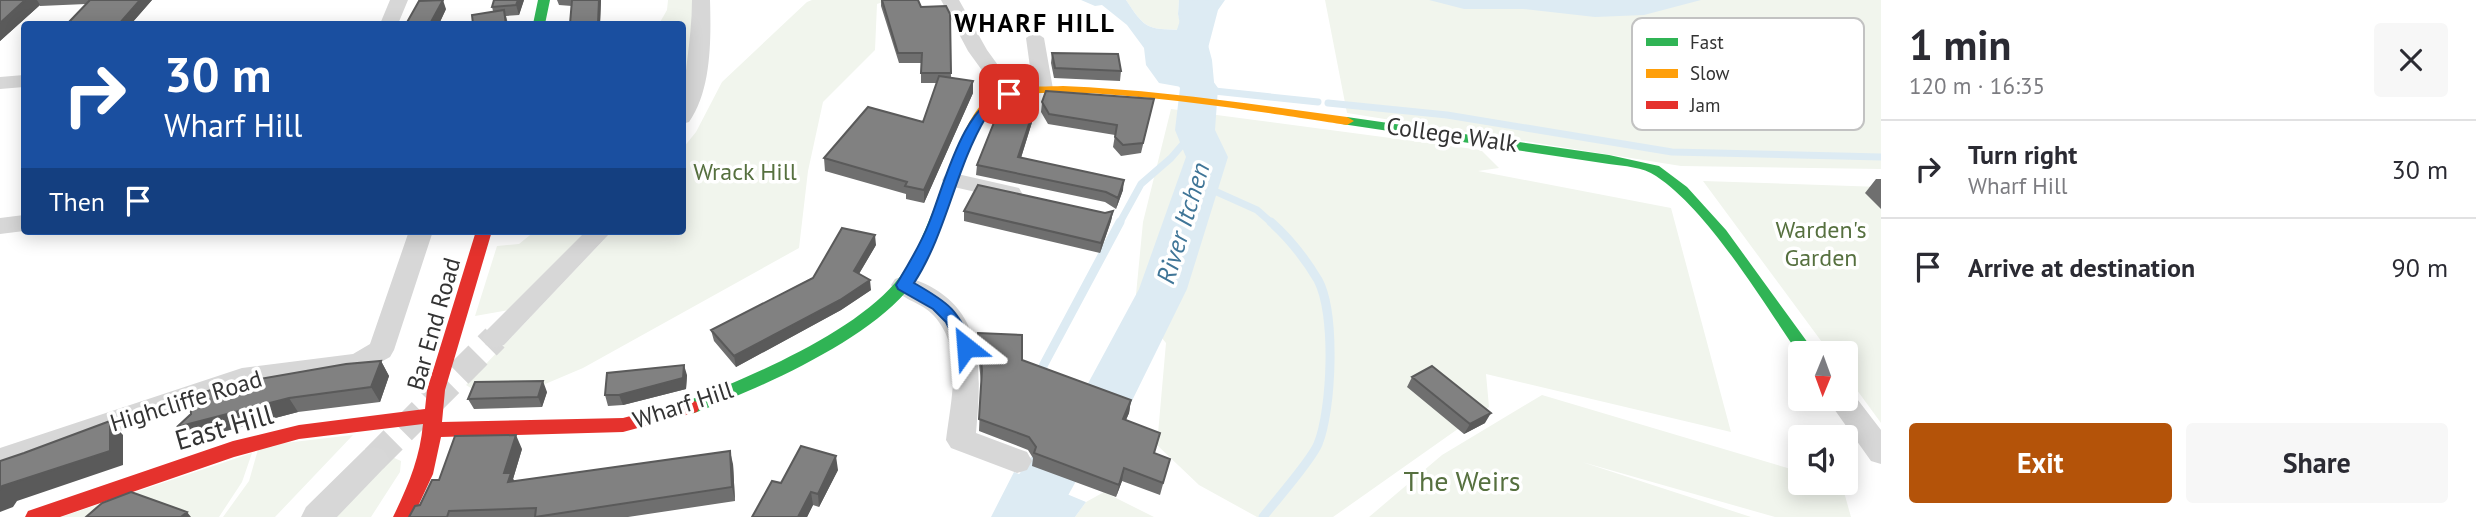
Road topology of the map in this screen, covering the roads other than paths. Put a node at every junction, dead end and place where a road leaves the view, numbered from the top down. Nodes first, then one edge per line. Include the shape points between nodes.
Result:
1 (399, 0) edge
2 (544, 0) edge
3 (701, 0) edge
4 (950, 0) edge
5 (391, 21) edge
6 (540, 21) edge
7 (1035, 38) dead end
8 (21, 81) edge
9 (0, 83) edge
10 (1043, 89) junction
11 (1009, 94) junction
12 (686, 106) edge
13 (953, 180) junction
14 (1029, 197) edge
15 (21, 223) edge
16 (0, 226) edge
17 (420, 235) edge
18 (483, 235) edge
19 (596, 235) edge
20 (904, 285) junction
21 (495, 338) tunnel mouth
22 (1798, 341) edge
23 (1850, 411) edge
24 (433, 422) junction
25 (1881, 452) edge
26 (374, 459) tunnel mouth
27 (0, 460) edge
28 (1017, 461) dead end
29 (35, 517) edge
30 (317, 517) edge
31 (404, 517) edge

1 - 5 street
2 - 6 street
3 - 12 street via 698,68
4 - 11 street
7 - 10 street
8 - 9 street
10 - 11 street, College Walk
10 - 22 street, College Walk via 1232,105 1578,154 1658,171 1721,236
11 - 13 street, Wharf Hill via 981,114
13 - 14 street
13 - 20 street, Wharf Hill via 930,238
15 - 16 street
17 - 27 street, Highcliffe Road via 381,350 374,357 359,364 242,379
18 - 24 street, Bar End Road via 443,366
19 - 21 street
20 - 24 street, Wharf Hill via 855,325 733,391 672,414 623,425
20 - 28 street via 939,305 952,318 966,347 961,440
23 - 25 street
24 - 29 street, East Hill via 299,432 233,449
24 - 31 street, Bar End Road via 423,474
26 - 30 street

